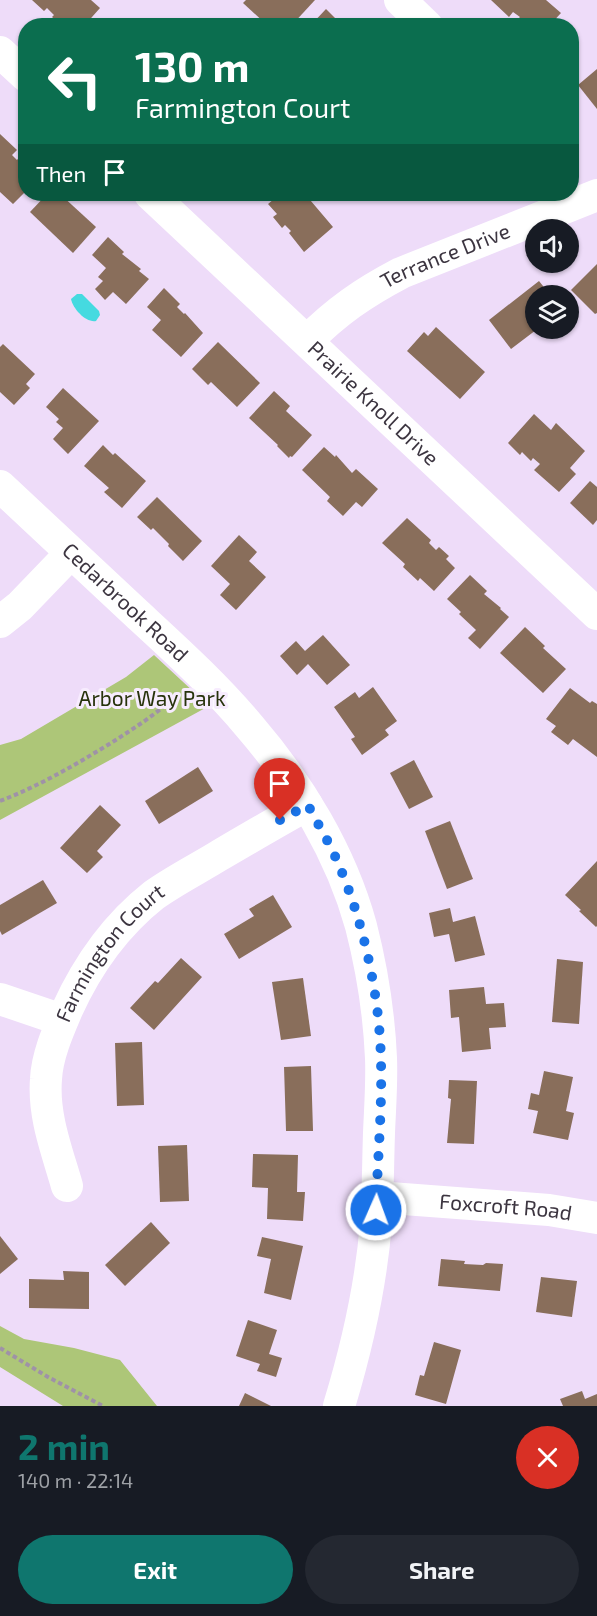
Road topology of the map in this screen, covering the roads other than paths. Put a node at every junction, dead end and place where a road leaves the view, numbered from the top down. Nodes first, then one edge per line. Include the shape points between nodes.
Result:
1 (400, 0) edge
2 (419, 18) edge
3 (0, 52) edge
4 (18, 69) edge
5 (158, 201) edge
6 (568, 201) edge
7 (308, 341) junction
8 (0, 486) edge
9 (71, 553) junction
10 (597, 614) edge
11 (0, 621) edge
12 (308, 805) junction
13 (0, 999) edge
14 (62, 1020) junction
15 (67, 1186) dead end
16 (376, 1197) junction
17 (597, 1218) edge
18 (339, 1406) edge

1 - 2 street
3 - 4 street
5 - 7 street, Prairie Knoll Drive
6 - 7 street, Terrance Drive via 372,288 327,321
7 - 10 street, Prairie Knoll Drive
8 - 9 street, Cedarbrook Road
9 - 11 street via 20,606
9 - 12 street, Cedarbrook Road via 249,725
12 - 14 street, Farmington Court via 155,895 106,944
12 - 16 street, Cedarbrook Road via 350,892 371,969 381,1060
13 - 14 street
14 - 15 street, Farmington Court via 46,1078 46,1108
16 - 17 street, Foxcroft Road via 526,1208
16 - 18 street, Cedarbrook Road via 376,1223 360,1329

